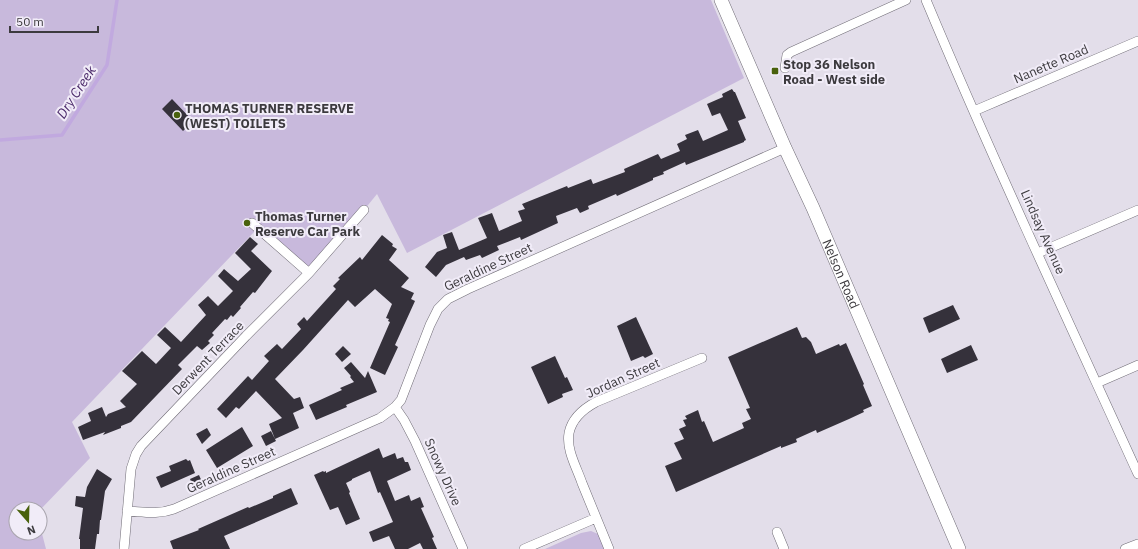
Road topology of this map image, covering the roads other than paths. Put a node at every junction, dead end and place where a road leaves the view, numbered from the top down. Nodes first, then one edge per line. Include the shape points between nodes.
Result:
1 (721, 0) edge
2 (906, 0) edge
3 (926, 0) edge
4 (1138, 41) edge
5 (786, 68) dead end
6 (974, 111) junction
7 (785, 148) junction
8 (364, 210) dead end
9 (1138, 210) edge
10 (252, 223) dead end
11 (1038, 254) junction
12 (309, 273) junction
13 (702, 358) dead end
14 (1138, 365) edge
15 (1097, 383) junction
16 (395, 407) junction
17 (1138, 474) edge
18 (127, 511) junction
19 (596, 518) junction
20 (776, 532) dead end
21 (1138, 544) edge
22 (124, 549) edge
23 (463, 549) edge
24 (524, 549) edge
25 (609, 549) edge
26 (784, 549) edge
27 (959, 549) edge
28 (1125, 549) edge

1 - 7 main road, Nelson Road
2 - 5 street via 791,52 787,55
3 - 6 street, Lindsay Avenue
4 - 6 street, Nanette Road
6 - 11 street, Lindsay Avenue
7 - 16 street, Geraldine Street via 448,299 436,314 401,400
7 - 27 main road, Nelson Road
8 - 12 street, Derwent Terrace
9 - 11 street
10 - 12 street
11 - 15 street, Lindsay Avenue
12 - 18 street, Derwent Terrace via 141,446 132,463
13 - 19 street, Jordan Street via 596,402 576,418 569,432 569,448
14 - 15 street
15 - 17 street, Lindsay Avenue
16 - 18 street, Geraldine Street via 374,421 174,509 156,514
16 - 23 street, Snowy Drive via 415,441
18 - 22 street, Derwent Terrace
19 - 24 street
19 - 25 street, Jordan Street
20 - 26 street
21 - 28 street

